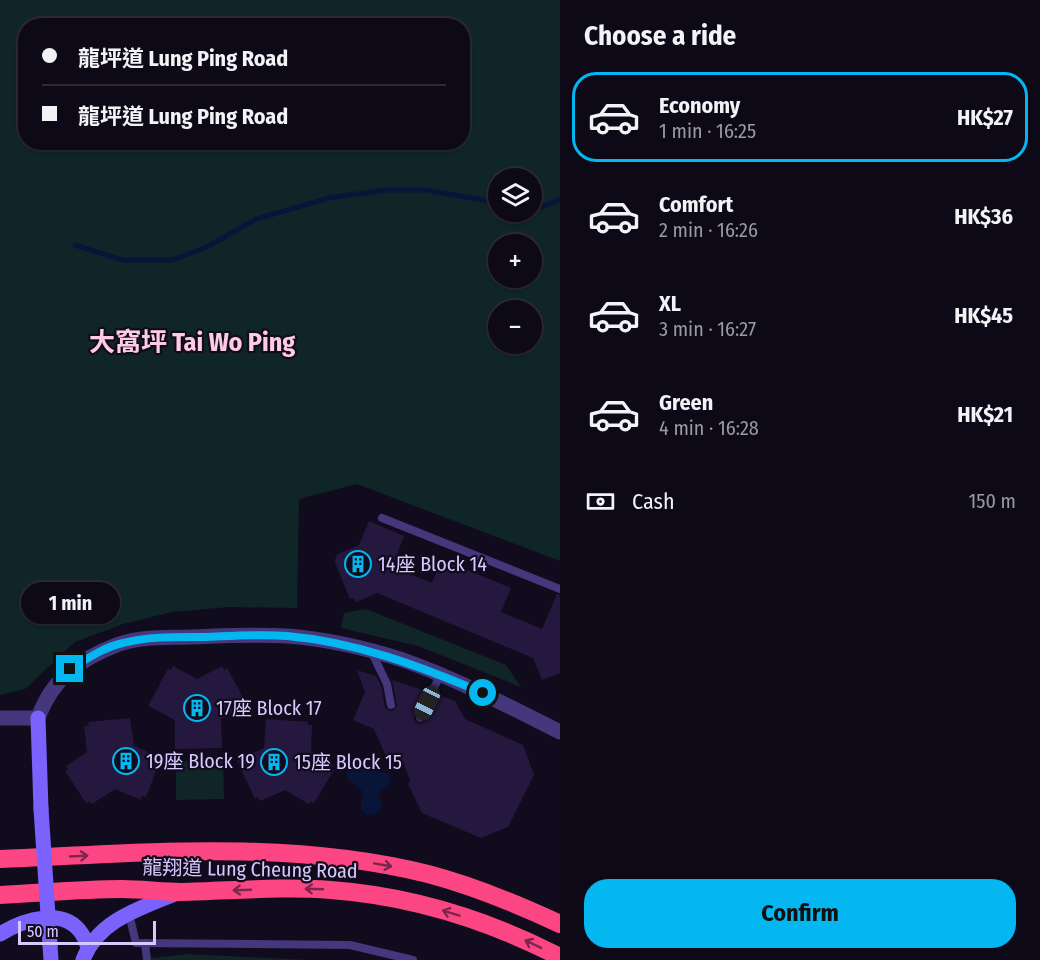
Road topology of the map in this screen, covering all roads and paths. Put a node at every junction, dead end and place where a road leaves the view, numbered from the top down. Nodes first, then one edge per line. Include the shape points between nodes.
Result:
1 (381, 518) dead end
2 (560, 589) edge
3 (371, 651) junction
4 (440, 675) junction
5 (392, 705) dead end
6 (420, 717) dead end
7 (0, 718) edge
8 (38, 718) junction
9 (560, 732) edge
10 (0, 859) edge
11 (179, 892) junction
12 (0, 895) edge
13 (129, 914) junction
14 (560, 924) edge
15 (0, 934) edge
16 (145, 943) junction
17 (50, 953) edge
18 (86, 954) edge
19 (560, 957) edge
20 (147, 960) edge
21 (413, 960) edge

1 - 2 lane
3 - 4 street
3 - 5 lane
3 - 8 street via 287,636 151,638 121,643 70,669 54,687
4 - 6 lane
4 - 9 street
7 - 8 street
8 - 17 street, bridge
10 -> 14 highway, 龍翔道 Lung Cheung Road via 200,851 332,857 457,882
11 - 12 highway, 龍翔道 Lung Cheung Road via 124,889
11 - 13 street
19 -> 11 highway, 龍翔道 Lung Cheung Road via 479,921 392,898 330,890
13 - 16 lane via 136,943
13 - 18 street via 103,930
15 - 18 street via 35,918 60,920 77,928 83,936
16 - 20 lane
16 - 21 lane via 350,945

